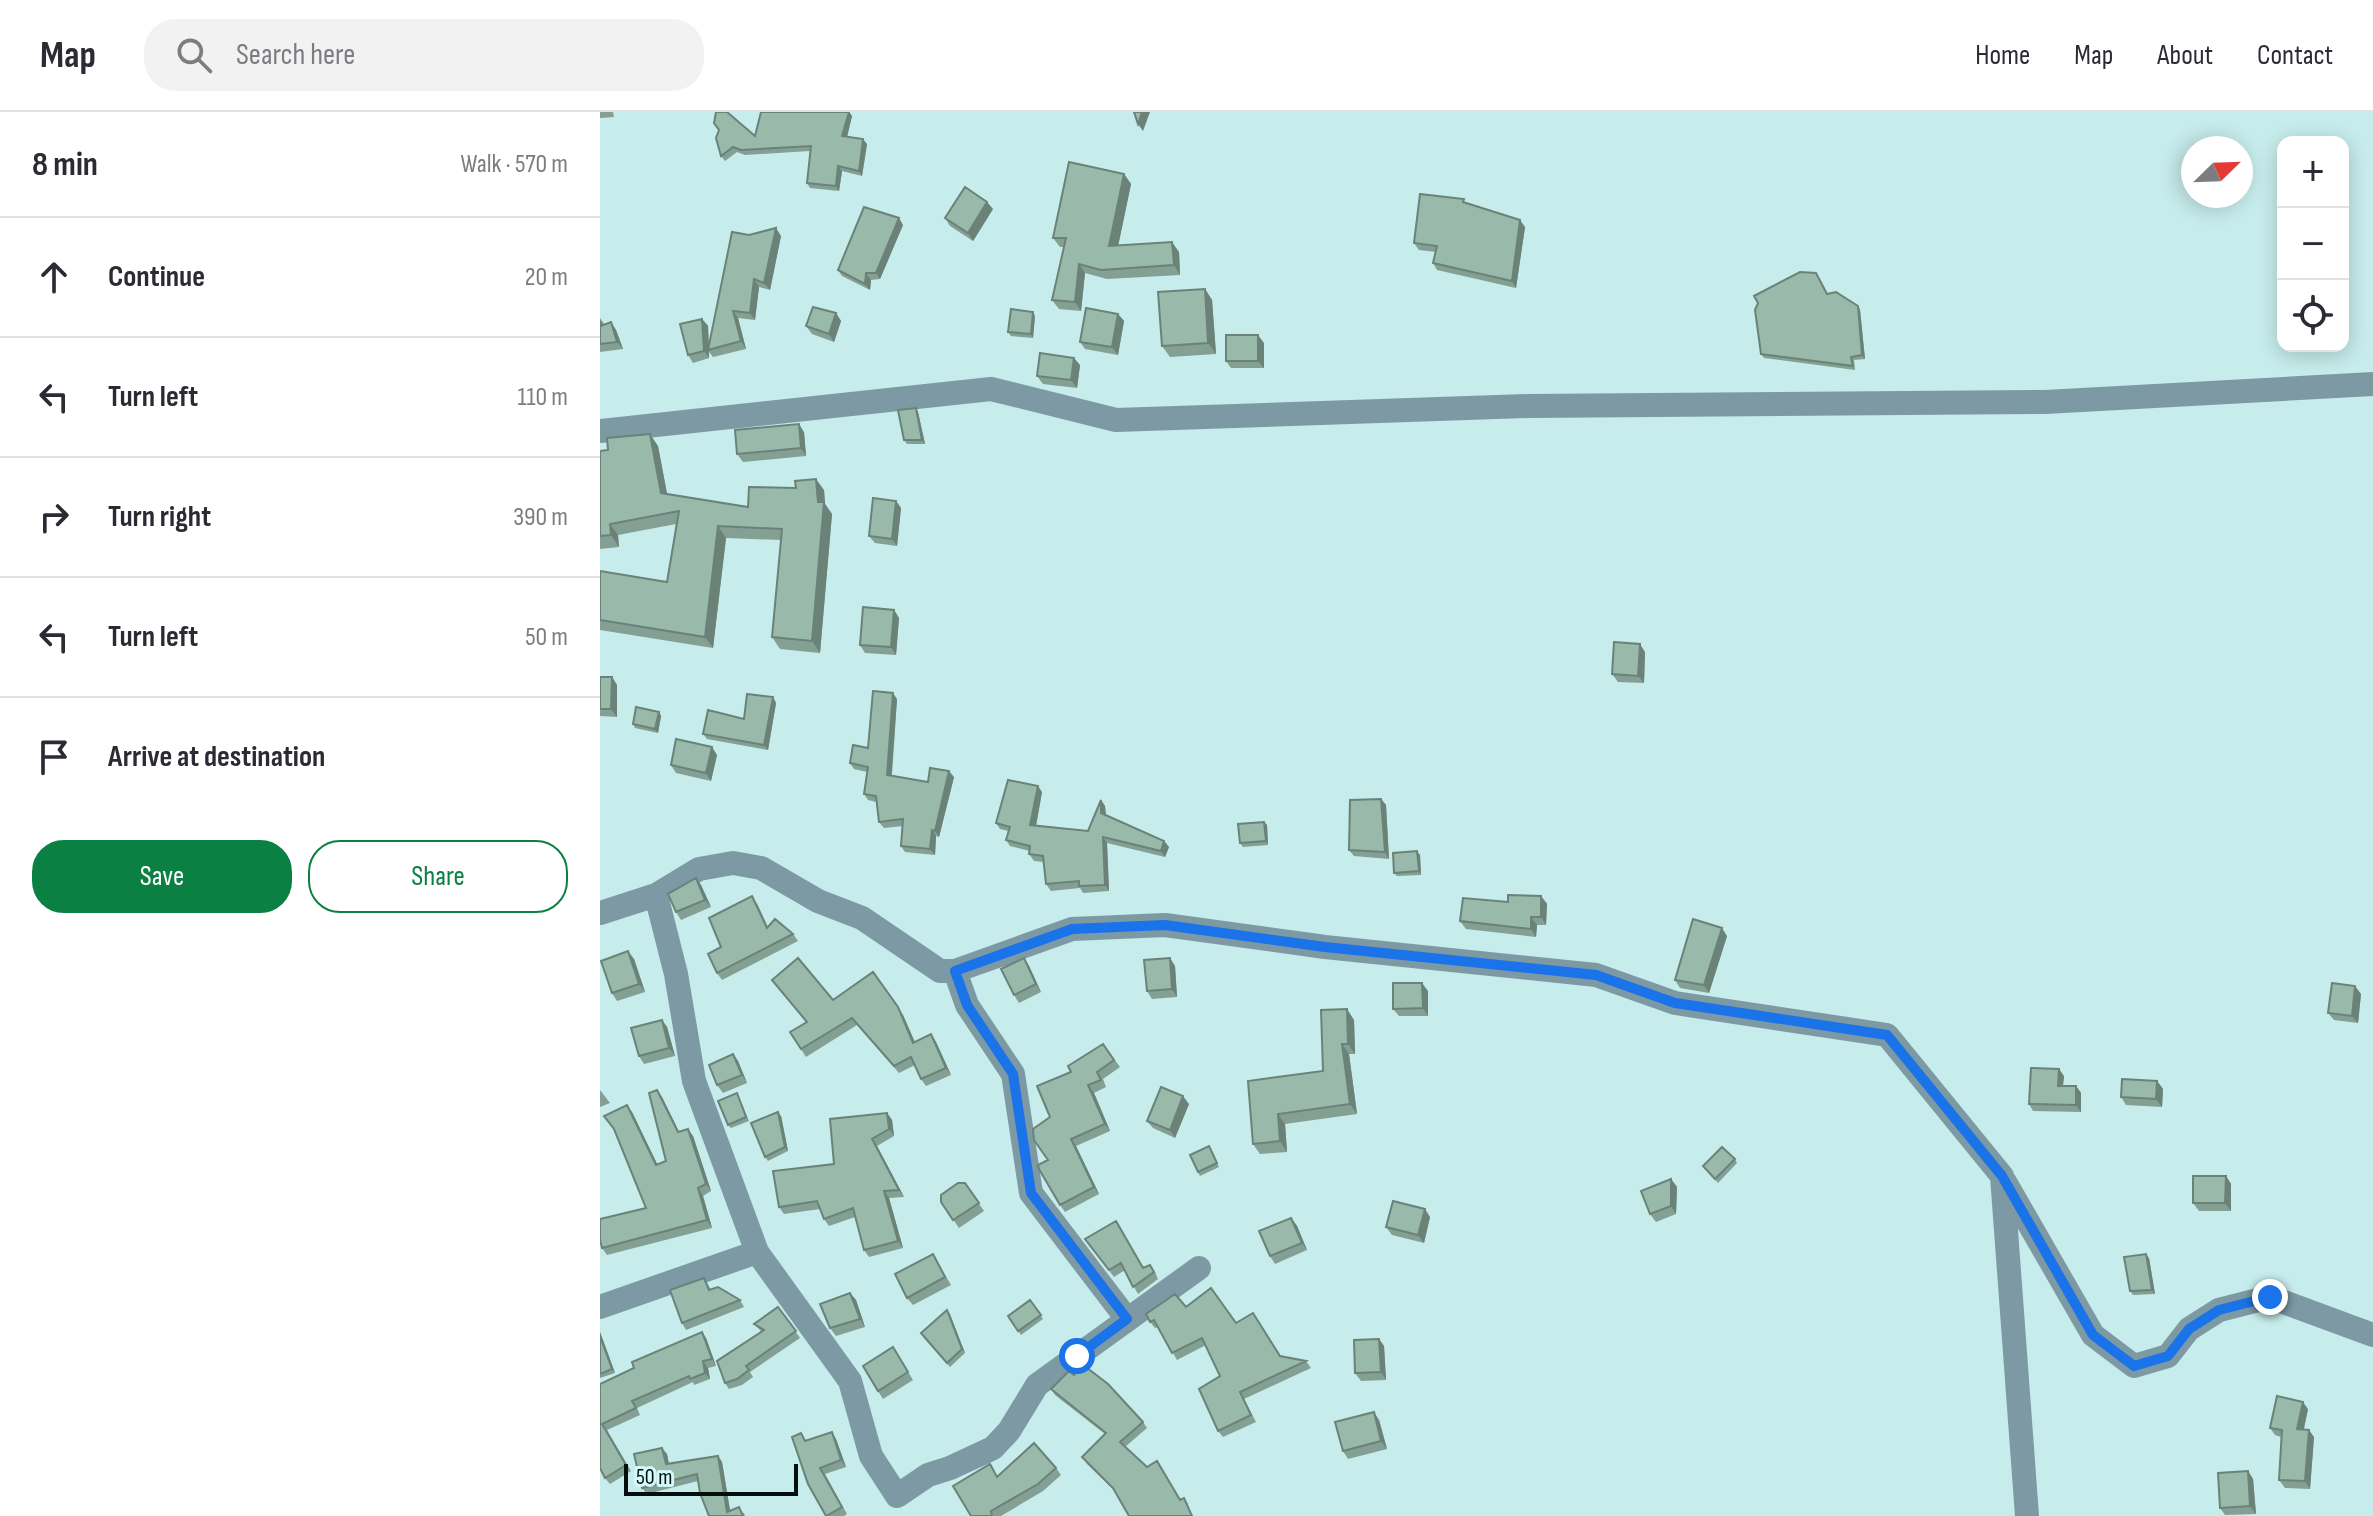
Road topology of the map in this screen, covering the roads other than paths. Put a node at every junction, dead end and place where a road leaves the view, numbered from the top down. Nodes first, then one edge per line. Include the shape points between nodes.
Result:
1 (2373, 384) edge
2 (600, 431) edge
3 (656, 895) junction
4 (600, 913) edge
5 (955, 971) junction
6 (2002, 1176) junction
7 (757, 1252) junction
8 (1199, 1268) dead end
9 (600, 1307) edge
10 (1127, 1319) junction
11 (2373, 1335) edge
12 (896, 1506) edge
13 (2027, 1516) edge

1 - 2 street via 2045,402 1529,406 1116,420 991,389
3 - 4 street
3 - 5 street via 699,869 733,863 761,868 818,901 862,918 940,971
3 - 7 street via 694,1081
5 - 6 street via 1072,929 1165,925 1596,975 1675,1003 1887,1035
5 - 10 street via 967,1005 1013,1074 1031,1193
6 - 11 street via 2093,1335 2134,1366 2168,1356 2189,1329 2219,1310 2270,1297
6 - 13 street
7 - 9 street
7 - 12 street via 850,1381 871,1456
8 - 10 street
10 - 12 street via 1037,1385 993,1448 928,1475

